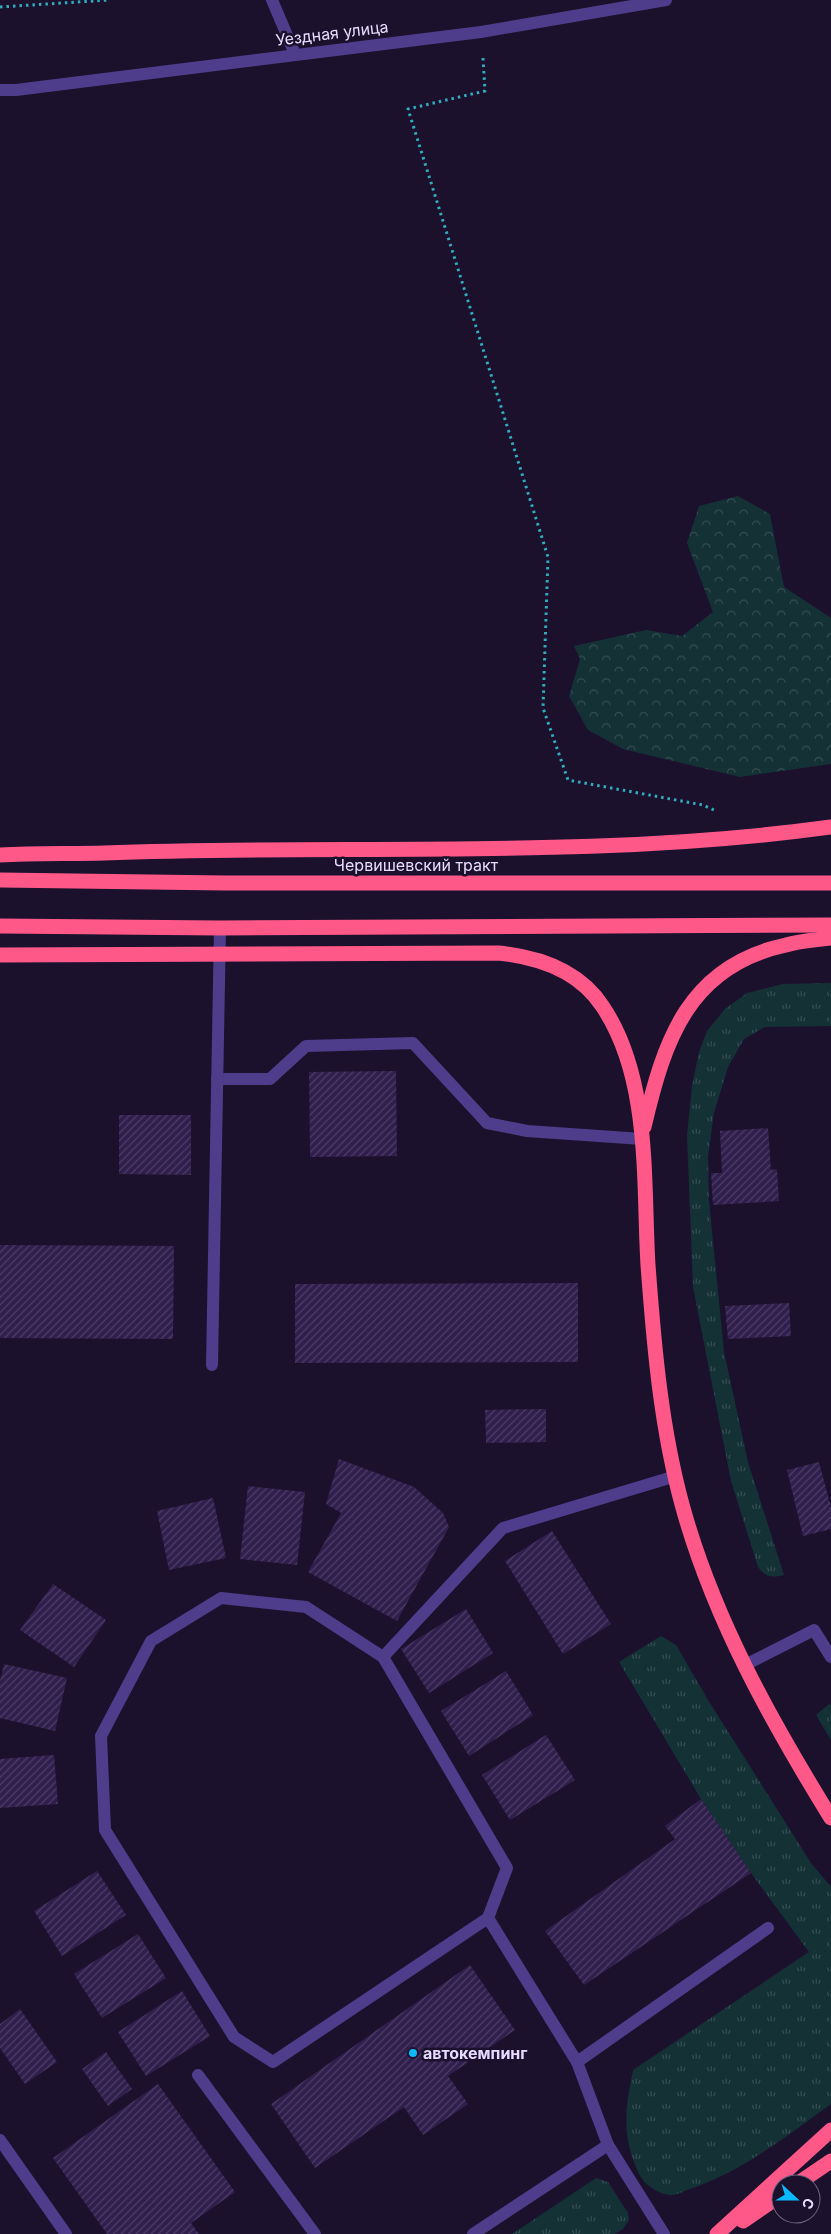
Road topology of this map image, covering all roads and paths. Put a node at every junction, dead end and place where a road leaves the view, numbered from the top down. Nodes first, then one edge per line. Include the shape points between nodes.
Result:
1 (109, 0) edge
2 (272, 0) edge
3 (666, 0) edge
4 (0, 7) edge
5 (482, 32) junction
6 (295, 54) junction
7 (0, 90) edge
8 (720, 812) dead end
9 (831, 827) edge
10 (0, 856) edge
11 (0, 880) edge
12 (831, 883) edge
13 (831, 925) edge
14 (0, 926) edge
15 (220, 928) junction
16 (831, 938) edge
17 (0, 955) edge
18 (218, 955) junction
19 (217, 1079) junction
20 (642, 1139) junction
21 (212, 1364) dead end
22 (676, 1476) junction
23 (383, 1657) junction
24 (831, 1657) edge
25 (745, 1665) junction
26 (831, 1818) edge
27 (488, 1918) junction
28 (768, 1928) dead end
29 (577, 2062) junction
30 (198, 2075) dead end
31 (831, 2130) edge
32 (0, 2140) edge
33 (608, 2144) junction
34 (831, 2161) edge
35 (812, 2174) edge
36 (771, 2202) edge
37 (66, 2234) edge
38 (315, 2234) edge
39 (473, 2234) edge
40 (664, 2234) edge
41 (717, 2234) edge
42 (724, 2234) edge

1 - 4 path
2 - 6 street
3 - 5 street, Уездная улица
5 - 6 street, Уездная улица
5 - 8 path via 485,91 408,109 548,557 543,708 568,780 703,805
6 - 7 street, Уездная улица
9 - 10 highway via 714,841 539,848 221,849
11 - 12 highway, Червишевский тракт
13 - 15 highway
14 - 15 highway
15 - 18 street
16 - 20 highway via 785,945 748,958 724,970 704,987 685,1011 665,1051
17 - 18 highway
18 - 19 street
18 - 20 highway via 468,952 518,955 553,964 583,983 602,1005 617,1031 636,1094
19 - 20 street via 270,1079 306,1046 412,1043 488,1122 527,1131
19 - 21 street
20 - 22 highway via 655,1358
22 - 23 street via 503,1528
22 - 25 highway via 704,1574
23 - 27 street via 507,1868
23 - 27 street via 306,1607 221,1598 152,1640 101,1736 104,1830 234,2037 273,2062
24 - 25 street via 814,1630
25 - 26 highway
27 - 29 street
28 - 29 street
29 - 33 street
30 - 38 street
31 - 41 highway
32 - 37 street
33 - 39 street
33 - 40 street
34 - 35 highway
36 - 42 highway

